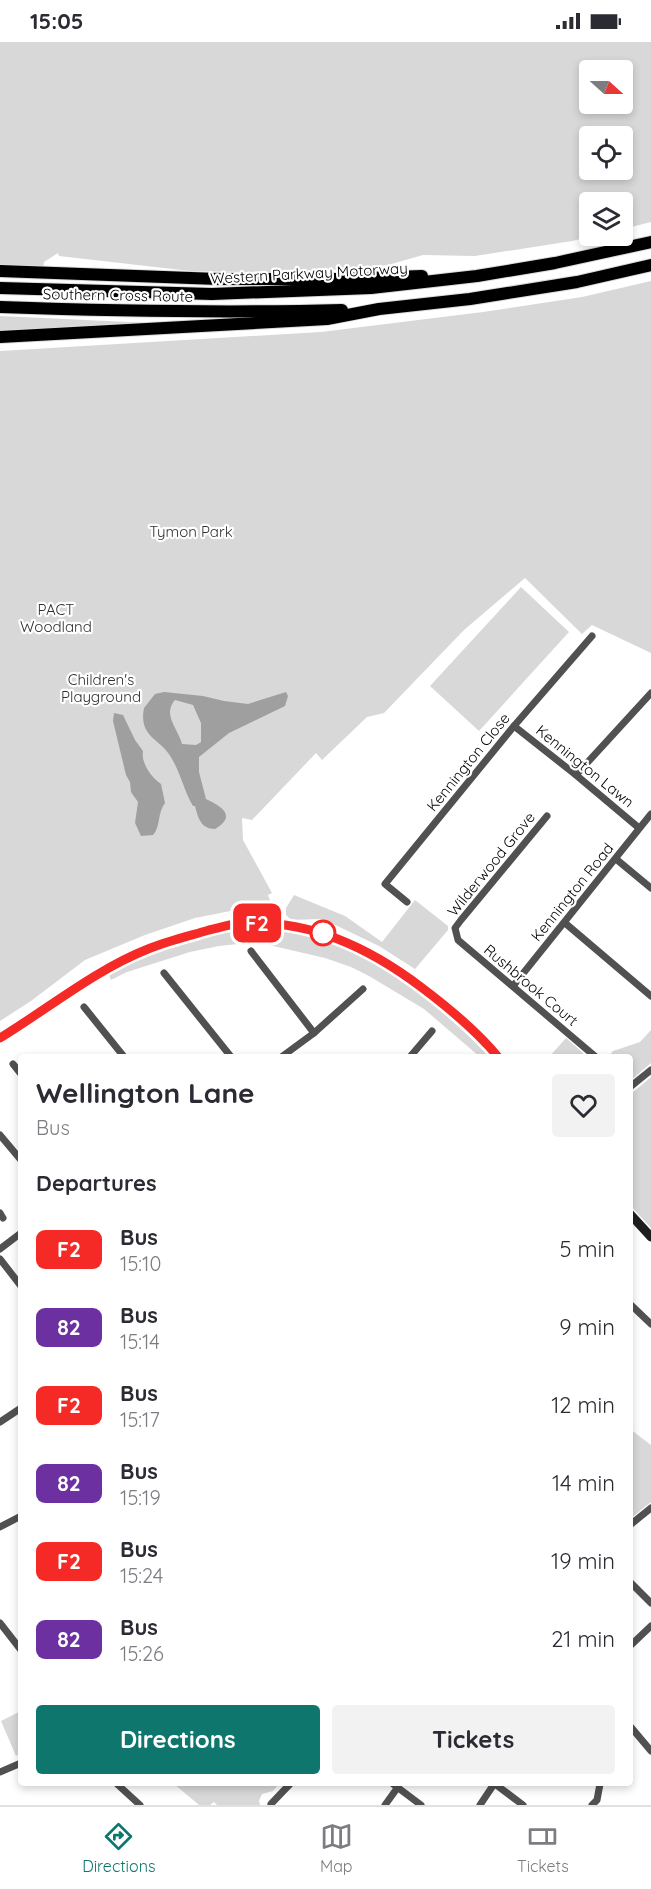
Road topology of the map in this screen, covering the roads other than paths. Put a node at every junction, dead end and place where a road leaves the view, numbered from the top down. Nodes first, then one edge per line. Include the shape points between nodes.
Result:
1 (651, 242) edge
2 (651, 265) edge
3 (0, 272) edge
4 (477, 276) junction
5 (0, 288) edge
6 (259, 292) junction
7 (0, 307) edge
8 (379, 309) junction
9 (0, 337) edge
10 (592, 636) dead end
11 (651, 693) edge
12 (514, 726) junction
13 (576, 775) junction
14 (651, 814) edge
15 (547, 816) dead end
16 (639, 828) junction
17 (616, 859) junction
18 (651, 888) edge
19 (407, 902) dead end
20 (565, 923) junction
21 (455, 928) joint
22 (251, 951) dead end
23 (164, 973) dead end
24 (513, 986) junction
25 (363, 989) dead end
26 (651, 996) edge
27 (84, 1007) dead end
28 (432, 1031) dead end
29 (314, 1033) junction
30 (0, 1038) edge
31 (122, 1054) edge
32 (229, 1054) edge
33 (285, 1054) edge
34 (412, 1054) edge
35 (495, 1054) edge
36 (592, 1054) edge
37 (13, 1064) dead end
38 (18, 1070) edge
39 (651, 1070) edge
40 (633, 1085) edge
41 (0, 1135) edge
42 (18, 1155) edge
43 (633, 1217) edge
44 (18, 1235) edge
45 (651, 1237) edge
46 (0, 1249) edge
47 (0, 1259) edge
48 (18, 1282) edge
49 (633, 1307) edge
50 (651, 1324) edge
51 (18, 1410) edge
52 (0, 1422) edge
53 (651, 1508) edge
54 (18, 1518) edge
55 (633, 1523) edge
56 (0, 1527) edge
57 (633, 1585) edge
58 (651, 1603) edge
59 (0, 1623) edge
60 (651, 1626) edge
61 (633, 1643) edge
62 (18, 1646) edge
63 (633, 1728) edge
64 (648, 1740) edge
65 (651, 1750) edge
66 (18, 1764) edge
67 (0, 1772) edge
68 (119, 1786) edge
69 (288, 1786) edge
70 (395, 1786) edge
71 (397, 1786) edge
72 (494, 1786) edge
73 (498, 1786) edge
74 (600, 1786) edge
75 (271, 1804) edge
76 (140, 1805) edge
77 (385, 1805) edge
78 (421, 1805) edge
79 (480, 1805) edge
80 (523, 1805) edge
81 (592, 1805) edge

1 - 4 highway, Western Parkway Motorway
2 - 8 highway via 566,284
3 - 4 highway via 218,279
3 - 6 highway
4 - 6 highway, Western Parkway Motorway via 371,288
5 - 6 highway, Western Parkway Motorway
7 - 8 highway, Southern Cross Route via 248,312
8 - 9 highway via 327,319
10 - 12 street, Kennington Close
11 - 13 street
12 - 13 street, Kennington Lawn
12 - 19 street, Kennington Close via 385,884
13 - 16 street, Kennington Lawn
14 - 16 street, Kennington Road
15 - 21 street, Wilderwood Grove
16 - 17 street, Kennington Road
17 - 18 street
17 - 20 street, Kennington Road
20 - 24 street, Kennington Road
20 - 26 street
21 - 24 street, Rushbrook Court via 458,940
22 - 29 street
23 - 32 street
24 - 36 street, Rushbrook Court
25 - 29 street
27 - 31 street
28 - 34 street
29 - 33 street
30 - 35 street via 109,969 149,949 234,924 256,923 325,934 382,959 434,997
37 - 38 street
39 - 40 street
41 - 42 street
43 - 45 street
44 - 46 street
47 - 48 street
49 - 50 street
51 - 52 street
53 - 55 street
54 - 56 street
57 - 58 street
59 - 62 street
60 - 61 street
63 - 64 street
64 - 65 street
66 - 67 street
68 - 76 street
69 - 75 street
70 - 77 street
71 - 78 street
72 - 79 street
73 - 80 street
74 - 81 street

